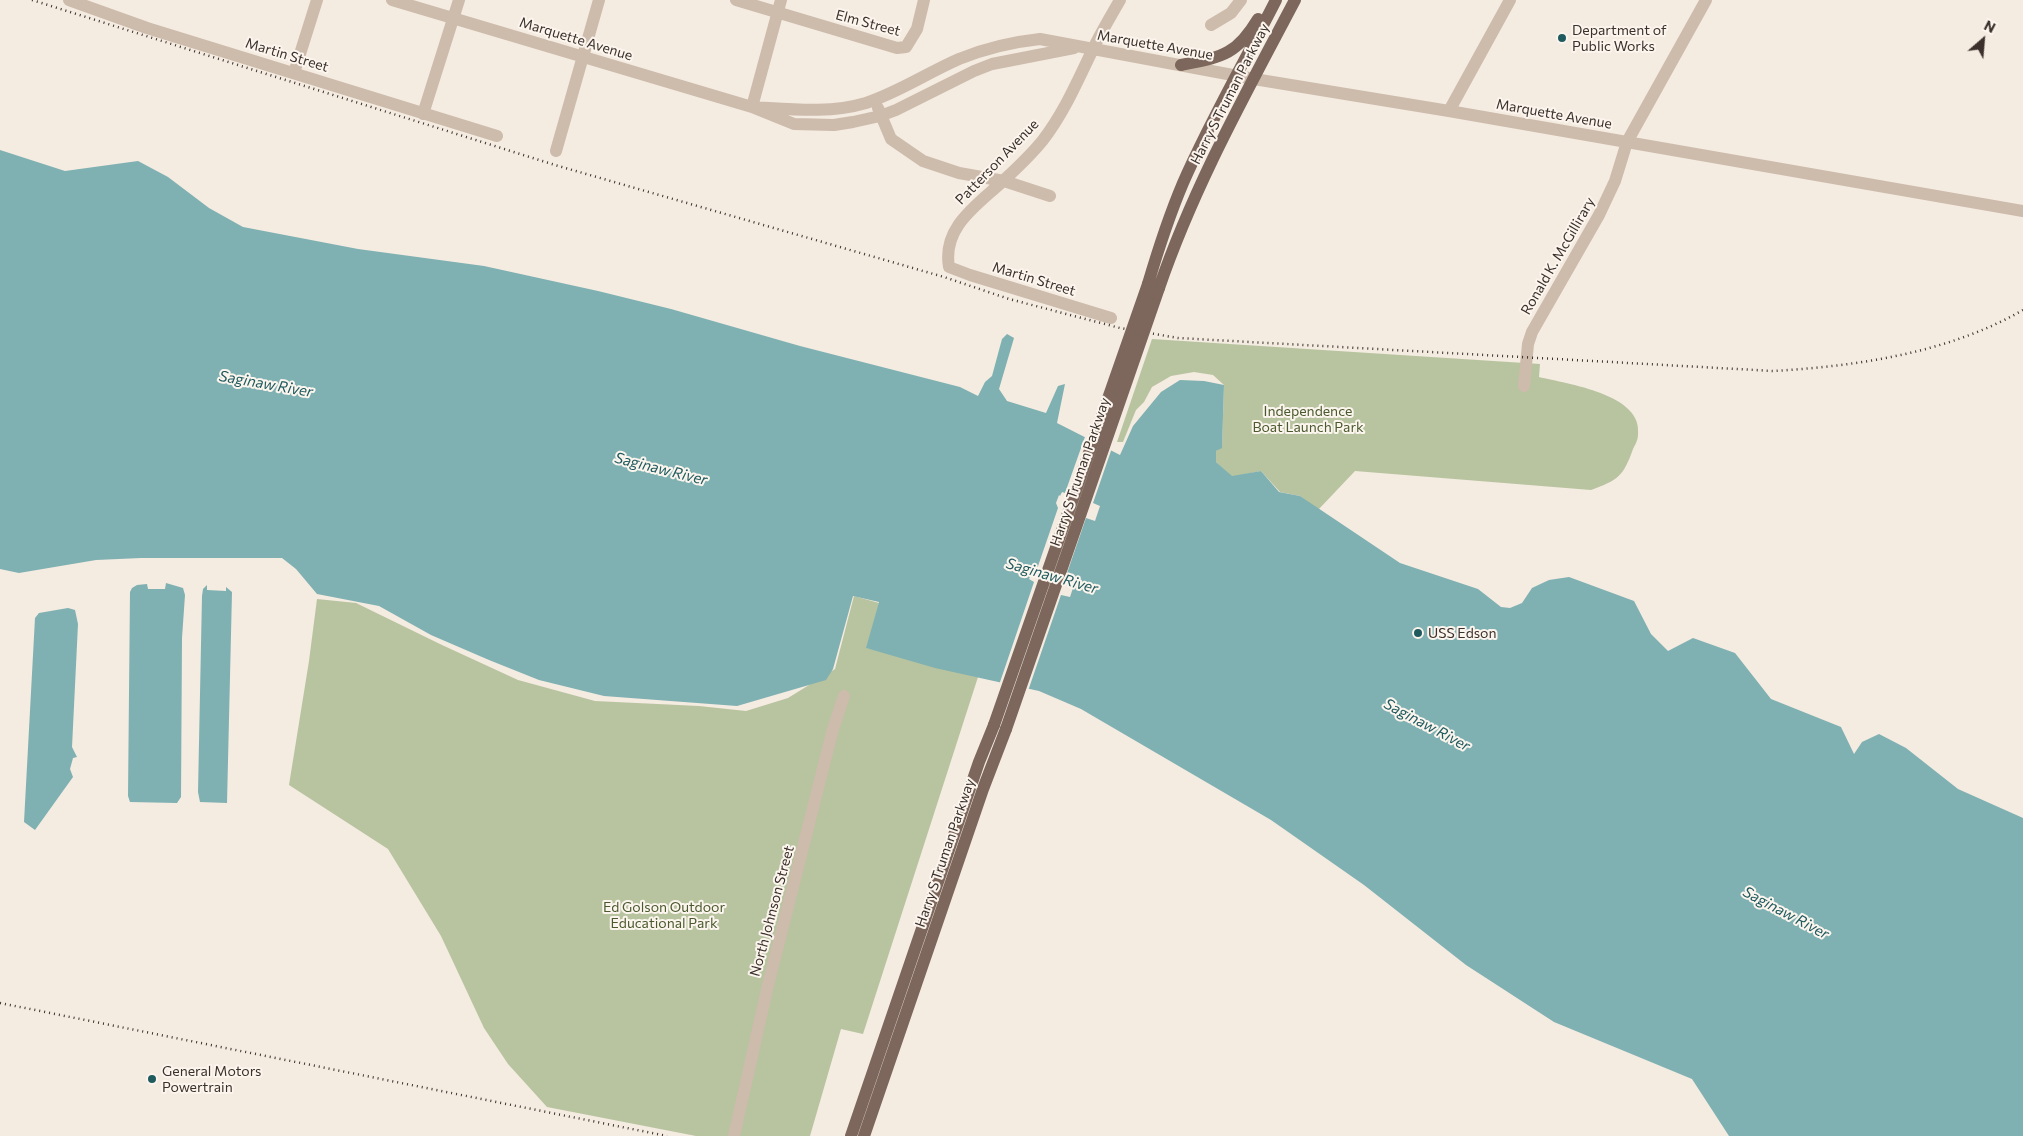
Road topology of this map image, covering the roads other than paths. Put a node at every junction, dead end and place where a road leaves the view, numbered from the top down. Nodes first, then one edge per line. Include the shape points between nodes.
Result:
1 (69, 0) edge
2 (317, 0) edge
3 (392, 0) edge
4 (459, 0) edge
5 (599, 0) edge
6 (736, 0) edge
7 (781, 0) edge
8 (924, 0) edge
9 (1120, 0) edge
10 (1241, 0) edge
11 (1276, 0) edge
12 (1295, 0) edge
13 (1510, 0) edge
14 (1706, 0) edge
15 (778, 13) junction
16 (454, 18) junction
17 (1211, 25) dead end
18 (1087, 48) junction
19 (583, 58) junction
20 (1182, 65) junction
21 (294, 73) junction
22 (1237, 76) junction
23 (1254, 79) junction
24 (875, 99) junction
25 (752, 107) junction
26 (1449, 110) junction
27 (423, 114) junction
28 (880, 116) junction
29 (497, 136) dead end
30 (1627, 142) junction
31 (556, 152) dead end
32 (1004, 181) junction
33 (1050, 196) dead end
34 (2023, 212) edge
35 (949, 267) joint
36 (1153, 286) junction
37 (1111, 318) dead end
38 (1524, 386) dead end
39 (844, 696) dead end
40 (1000, 727) junction
41 (734, 1136) edge
42 (851, 1136) edge
43 (864, 1136) edge

1 - 21 street, Martin Street via 124,21
2 - 21 street
3 - 16 street, Marquette Avenue
4 - 16 street
5 - 19 street
6 - 15 street, Elm Street
7 - 15 street
8 - 15 street, Elm Street via 917,29 906,47 886,45
9 - 18 street, Patterson Avenue
10 - 17 street via 1231,13
11 - 20 main road via 1236,48 1221,56
11 - 22 main road, Harry S Truman Parkway
12 - 23 main road, Harry S Truman Parkway
13 - 26 street
14 - 30 street, Ronald K. McGillirary
15 - 25 street
16 - 19 street, Marquette Avenue
16 - 27 street
18 - 20 street, Marquette Avenue
18 - 24 street, Marquette Avenue via 1040,39 1001,45 958,60 907,87
18 - 28 street, Marquette Avenue via 992,64
18 - 32 street, Patterson Avenue via 1064,109 1042,142
19 - 25 street, Marquette Avenue
19 - 31 street
20 - 22 street, Marquette Avenue
21 - 27 street, Martin Street
22 - 23 street, Marquette Avenue
22 - 36 main road, Harry S Truman Parkway via 1183,183 1162,239
23 - 26 street, Marquette Avenue
23 - 36 main road, Harry S Truman Parkway
24 - 25 street, Marquette Avenue via 820,110
24 - 28 street
25 - 28 street, Marquette Avenue via 794,124 834,124
26 - 30 street, Marquette Avenue
27 - 29 street, Martin Street
28 - 32 street via 891,139 923,161 959,173
30 - 34 street, Marquette Avenue
30 - 38 street, Ronald K. McGillirary via 1616,180 1599,215 1532,332
32 - 33 street
32 - 35 street, Patterson Avenue via 970,209 960,224 947,255
35 - 37 street, Martin Street
36 - 40 main road, Harry S Truman Parkway, bridge
39 - 41 street, North Johnson Street via 768,986
40 - 42 main road, Harry S Truman Parkway via 938,881
40 - 43 main road, Harry S Truman Parkway via 983,789

